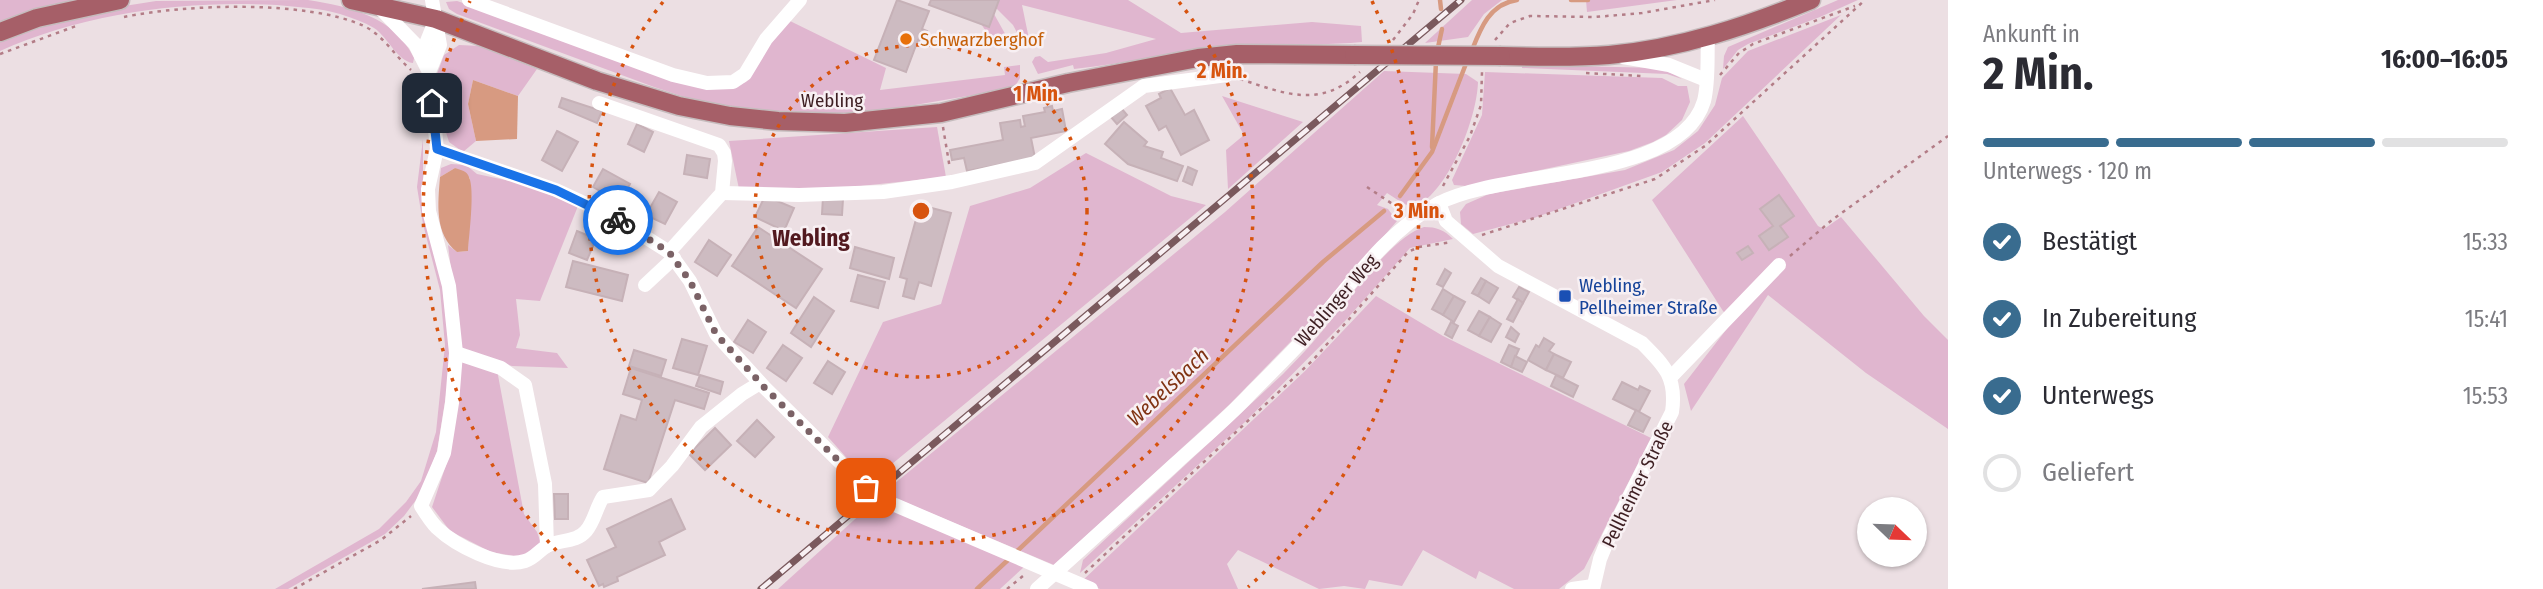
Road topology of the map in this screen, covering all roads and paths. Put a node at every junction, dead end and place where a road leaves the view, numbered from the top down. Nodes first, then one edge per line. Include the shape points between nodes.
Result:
1 (120, 0) edge
2 (351, 0) edge
3 (432, 0) edge
4 (469, 0) edge
5 (800, 0) edge
6 (1811, 0) edge
7 (377, 5) junction
8 (1857, 6) dead end
9 (113, 19) dead end
10 (436, 19) junction
11 (76, 27) dead end
12 (0, 32) edge
13 (1708, 37) junction
14 (0, 54) edge
15 (1611, 55) junction
16 (421, 56) junction
17 (1584, 73) dead end
18 (1227, 75) joint
19 (1356, 75) dead end
20 (429, 76) junction
21 (1650, 76) dead end
22 (1706, 80) junction
23 (599, 103) dead end
24 (941, 113) junction
25 (1948, 136) edge
26 (437, 149) junction
27 (952, 182) junction
28 (1367, 187) dead end
29 (722, 193) junction
30 (1439, 203) junction
31 (1415, 218) junction
32 (1465, 240) junction
33 (672, 255) junction
34 (1779, 265) joint
35 (645, 285) dead end
36 (456, 353) junction
37 (1671, 378) junction
38 (760, 383) junction
39 (866, 488) dead end
40 (895, 505) dead end
41 (421, 506) junction
42 (547, 546) junction
43 (1036, 565) junction
44 (1055, 573) junction
45 (1075, 582) junction
46 (1593, 588) edge
47 (294, 589) edge
48 (1007, 589) edge
49 (1037, 589) edge
50 (1091, 589) edge
51 (1572, 589) edge

1 - 12 main road via 37,18
2 - 7 main road, Webling
3 - 10 street
4 - 5 street via 673,75 707,83 733,82 745,74 766,39
6 - 13 main road, Webling
7 - 10 main road, Webling
7 - 16 street
8 - 22 path via 1753,44 1722,74
9 - 20 path via 150,11 232,6 297,9 366,27 416,74
10 - 16 street
10 - 20 street via 440,45
10 - 24 main road, Webling via 597,81 730,116 845,123
11 - 14 path
13 - 15 main road, Webling
13 - 22 street, Weblinger Weg
15 - 22 street via 1669,65
15 - 24 main road, Webling, bridge via 1237,54 1140,68
16 - 20 street
17 - 21 path
18 - 19 path via 1295,95 1320,96
18 - 27 street via 1144,86 1035,163
20 - 26 street
22 - 30 street, Weblinger Weg via 1694,120 1676,139 1654,150 1618,162 1492,186
23 - 29 street via 719,145 725,161
24 - 27 path
25 - 34 path via 1832,220
26 - 33 street via 556,190 612,216
26 - 36 street via 428,189 429,211 449,286
27 - 29 street via 844,195
28 - 31 path
29 - 33 street
30 - 31 street, Weblinger Weg
30 - 32 street via 1446,221
31 - 44 street, Weblinger Weg via 1377,252 1245,400
32 - 37 street via 1498,266 1642,343
32 - 45 path via 1408,252 1313,360
33 - 35 street
33 - 38 street via 716,334
34 - 37 street
36 - 41 street via 444,453
36 - 42 street via 501,368 525,385 545,484
37 - 46 street, Pellheimer Straße via 1675,393 1672,412 1609,537
38 - 39 street
38 - 42 street via 701,427 649,490 603,497 586,531
40 - 43 street
41 - 42 street via 451,540 492,558 522,562
41 - 47 path via 381,540
43 - 44 street
43 - 48 path
44 - 45 street
44 - 49 street, Weblinger Weg
45 - 50 street
46 - 51 street

